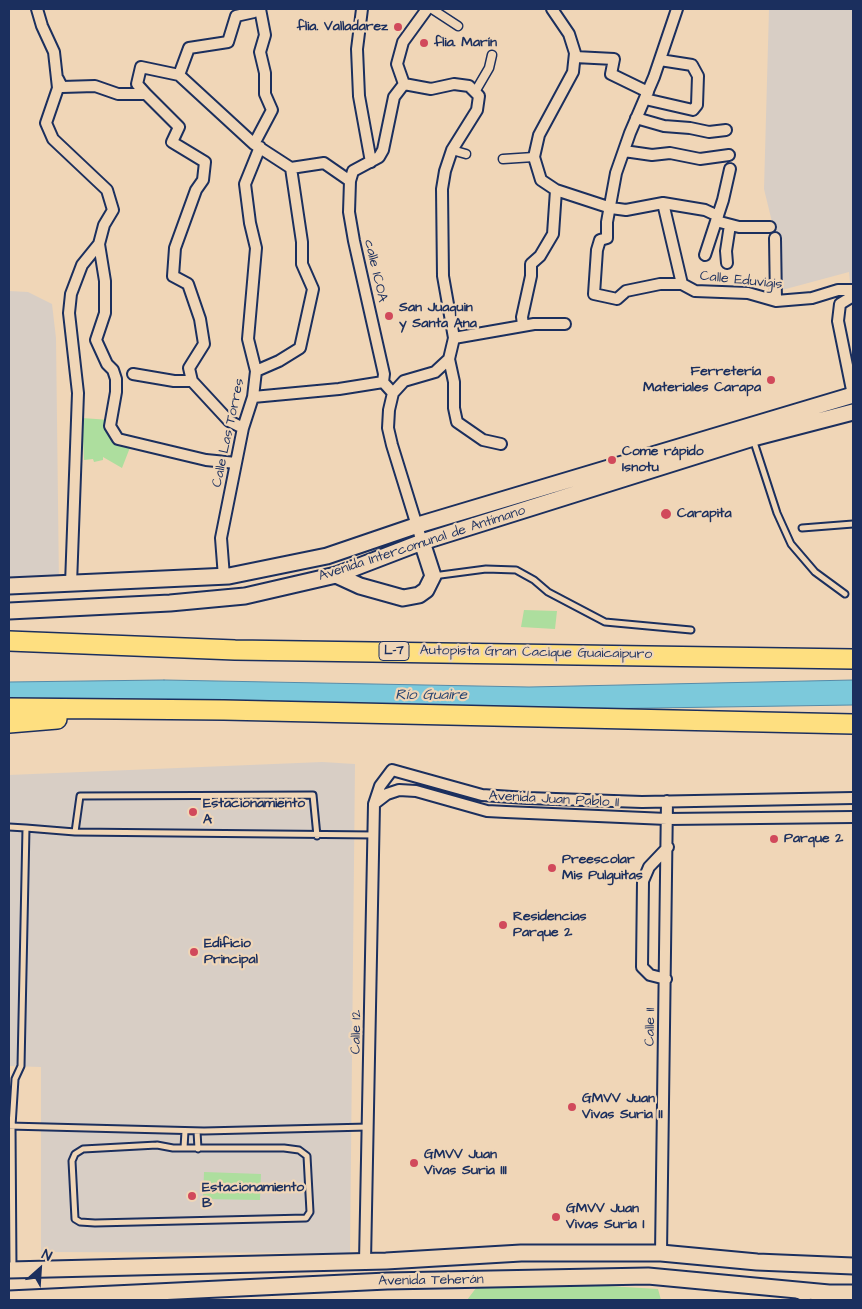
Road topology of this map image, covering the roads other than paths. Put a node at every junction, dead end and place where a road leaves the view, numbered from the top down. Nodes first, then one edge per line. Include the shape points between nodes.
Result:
1 (38, 9) edge
2 (258, 9) edge
3 (362, 9) edge
4 (427, 9) edge
5 (432, 9) edge
6 (552, 9) edge
7 (677, 9) edge
8 (458, 26) dead end
9 (492, 55) dead end
10 (575, 56) junction
11 (660, 60) junction
12 (56, 74) junction
13 (179, 75) junction
14 (404, 84) junction
15 (475, 92) junction
16 (146, 94) junction
17 (646, 95) junction
18 (636, 118) junction
19 (726, 130) dead end
20 (257, 145) junction
21 (452, 150) junction
22 (624, 151) junction
23 (466, 154) dead end
24 (729, 154) dead end
25 (534, 157) junction
26 (503, 159) dead end
27 (371, 162) junction
28 (291, 168) junction
29 (730, 169) dead end
30 (350, 181) junction
31 (556, 190) junction
32 (663, 203) junction
33 (611, 208) junction
34 (717, 219) junction
35 (730, 225) junction
36 (770, 227) dead end
37 (775, 238) dead end
38 (99, 244) junction
39 (705, 255) dead end
40 (727, 263) dead end
41 (682, 284) junction
42 (853, 290) edge
43 (853, 296) edge
44 (776, 301) junction
45 (565, 324) dead end
46 (523, 325) junction
47 (454, 338) junction
48 (448, 359) junction
49 (256, 371) junction
50 (133, 374) dead end
51 (192, 381) junction
52 (383, 382) junction
53 (393, 393) junction
54 (853, 395) edge
55 (253, 397) junction
56 (853, 412) edge
57 (243, 428) junction
58 (753, 438) junction
59 (501, 444) dead end
60 (236, 463) junction
61 (853, 524) edge
62 (418, 525) junction
63 (802, 528) dead end
64 (422, 542) junction
65 (336, 575) junction
66 (433, 576) junction
67 (224, 577) junction
68 (71, 584) junction
69 (9, 586) edge
70 (845, 594) dead end
71 (9, 611) edge
72 (691, 630) dead end
73 (9, 641) edge
74 (853, 659) edge
75 (9, 708) edge
76 (224, 710) junction
77 (9, 723) edge
78 (853, 724) edge
79 (853, 798) edge
80 (667, 801) junction
81 (374, 804) junction
82 (853, 817) edge
83 (667, 819) junction
84 (9, 827) edge
85 (26, 828) junction
86 (75, 832) junction
87 (375, 835) junction
88 (317, 836) junction
89 (668, 847) junction
90 (666, 979) junction
91 (9, 1079) edge
92 (15, 1079) junction
93 (11, 1092) edge
94 (11, 1126) edge
95 (368, 1128) junction
96 (185, 1131) junction
97 (197, 1131) junction
98 (184, 1148) junction
99 (198, 1149) junction
100 (11, 1164) edge
101 (661, 1254) junction
102 (364, 1262) junction
103 (853, 1266) edge
104 (11, 1270) edge
105 (780, 1288) junction
106 (853, 1293) edge
107 (9, 1299) edge
108 (808, 1300) edge

1 - 12 street via 54,52
2 - 13 street via 236,16 228,42 189,48
2 - 20 street via 265,35 260,52 265,94 272,110
3 - 27 street via 357,49 359,96
4 - 14 street via 403,42 397,64
5 - 8 street
6 - 10 street via 569,34
7 - 11 street
9 - 15 street via 489,68
10 - 17 street via 614,59 610,74
10 - 25 street via 573,72 539,135
11 - 17 street
11 - 17 street via 692,66 698,76 697,105 693,110
12 - 16 street via 62,88 95,86 118,94
12 - 38 street via 58,88 46,123 53,138 107,190 113,210 104,225
13 - 16 street via 141,67 137,84
13 - 20 street
14 - 15 street via 431,89 454,84 469,86
14 - 27 street via 394,97 383,150
15 - 21 street via 479,96 476,110
16 - 51 street via 179,127 172,142 205,162 202,180 175,248 174,276 188,284 200,318 204,344 190,368
17 - 18 street
18 - 19 street via 664,126 709,132
18 - 22 street
20 - 28 street
20 - 49 street via 244,184 256,248 248,339
21 - 23 street
21 - 47 street via 442,189 442,220 443,276
22 - 24 street via 652,155 670,153 700,159
22 - 33 street via 616,173
25 - 26 street
25 - 31 street via 541,180
27 - 30 street via 365,162 353,171
28 - 30 street via 324,162
28 - 49 street, Calle Las Torres via 302,242 302,264 313,289 310,310 300,348
29 - 34 street
30 - 52 street, calle ICOA via 354,241 384,374
31 - 33 street
31 - 46 street via 553,234 540,256 531,264 532,276
32 - 33 street via 626,210
32 - 34 street via 705,210
32 - 41 street
33 - 41 street, Calle Eduvigis via 607,238 600,240 594,294 617,299 626,290
34 - 35 street
34 - 39 street
35 - 36 street
35 - 40 street
37 - 44 street
38 - 60 street via 106,282 105,313 96,340 116,379 110,426 118,439 206,460
38 - 68 street via 75,279 69,312 78,393
41 - 44 street, Calle Eduvigis via 694,291 748,293
42 - 44 street, Calle Eduvigis
43 - 54 street via 840,304 838,321
45 - 46 street
46 - 47 street
47 - 48 street
48 - 53 street via 435,372 404,381
48 - 59 street via 454,382 457,422 483,440
49 - 55 street, Calle Las Torres
50 - 51 street
51 - 57 street via 229,421
52 - 53 street
52 - 55 street
53 - 62 street via 388,428
54 - 62 main road, Avenida Intercomunal de Antímano
55 - 57 street, Calle Las Torres
56 - 58 main road, Avenida Intercomunal de Antímano
57 - 60 street, Calle Las Torres
58 - 64 main road, Avenida Intercomunal de Antímano
58 - 70 lane via 777,513 791,544 815,572
60 - 67 street, Calle Las Torres via 221,538
61 - 63 lane
62 - 64 street
62 - 67 main road, Avenida Intercomunal de Antímano via 327,556
64 - 65 main road, Avenida Intercomunal de Antímano
64 - 66 main road
65 - 66 main road via 360,586 411,598 426,590
65 - 71 main road, Avenida Intercomunal de Antímano via 245,596
66 - 72 lane via 486,569 516,570 548,592 605,622
67 - 68 main road, Avenida Intercomunal de Antímano
68 - 69 main road, Avenida Intercomunal de Antímano
73 - 74 highway, Autopista Gran Cacique Guaicaipuro / L-7 via 235,650
75 - 76 highway
76 - 77 highway
76 - 78 highway
79 - 80 street, Avenida Juan Pablo II
80 - 81 street, Avenida Juan Pablo II via 482,795 392,770 380,786
80 - 83 street, Calle 11
81 - 83 street, Avenida Juan Pablo II via 387,794 400,790 416,791 487,811
81 - 87 street, Calle 12
82 - 83 street, Avenida Juan Pablo II
83 - 89 street, Calle 11
84 - 85 lane
85 - 86 lane
85 - 92 lane via 21,1066
86 - 88 lane
86 - 88 lane via 80,796 313,795
87 - 88 lane
87 - 95 street, Calle 12
89 - 90 street, Calle 11
89 - 90 street via 649,867 643,881 642,967 650,975
90 - 101 street, Calle 11
91 - 92 lane
92 - 93 lane
93 - 94 lane
94 - 96 lane
94 - 100 lane
95 - 97 lane
95 - 102 street, Calle 12
96 - 97 lane
96 - 98 lane
97 - 99 lane
98 - 99 lane
98 - 99 lane via 157,1145 83,1149 75,1154 72,1161 75,1219 95,1223 306,1218 310,1212 307,1156 299,1150
100 - 104 lane
101 - 102 main road, Avenida Teherán via 521,1253
101 - 103 main road, Avenida Teherán
102 - 104 main road, Avenida Teherán
105 - 106 main road, Avenida Teherán
105 - 107 main road, Avenida Teherán via 648,1276 380,1282
105 - 108 lane

